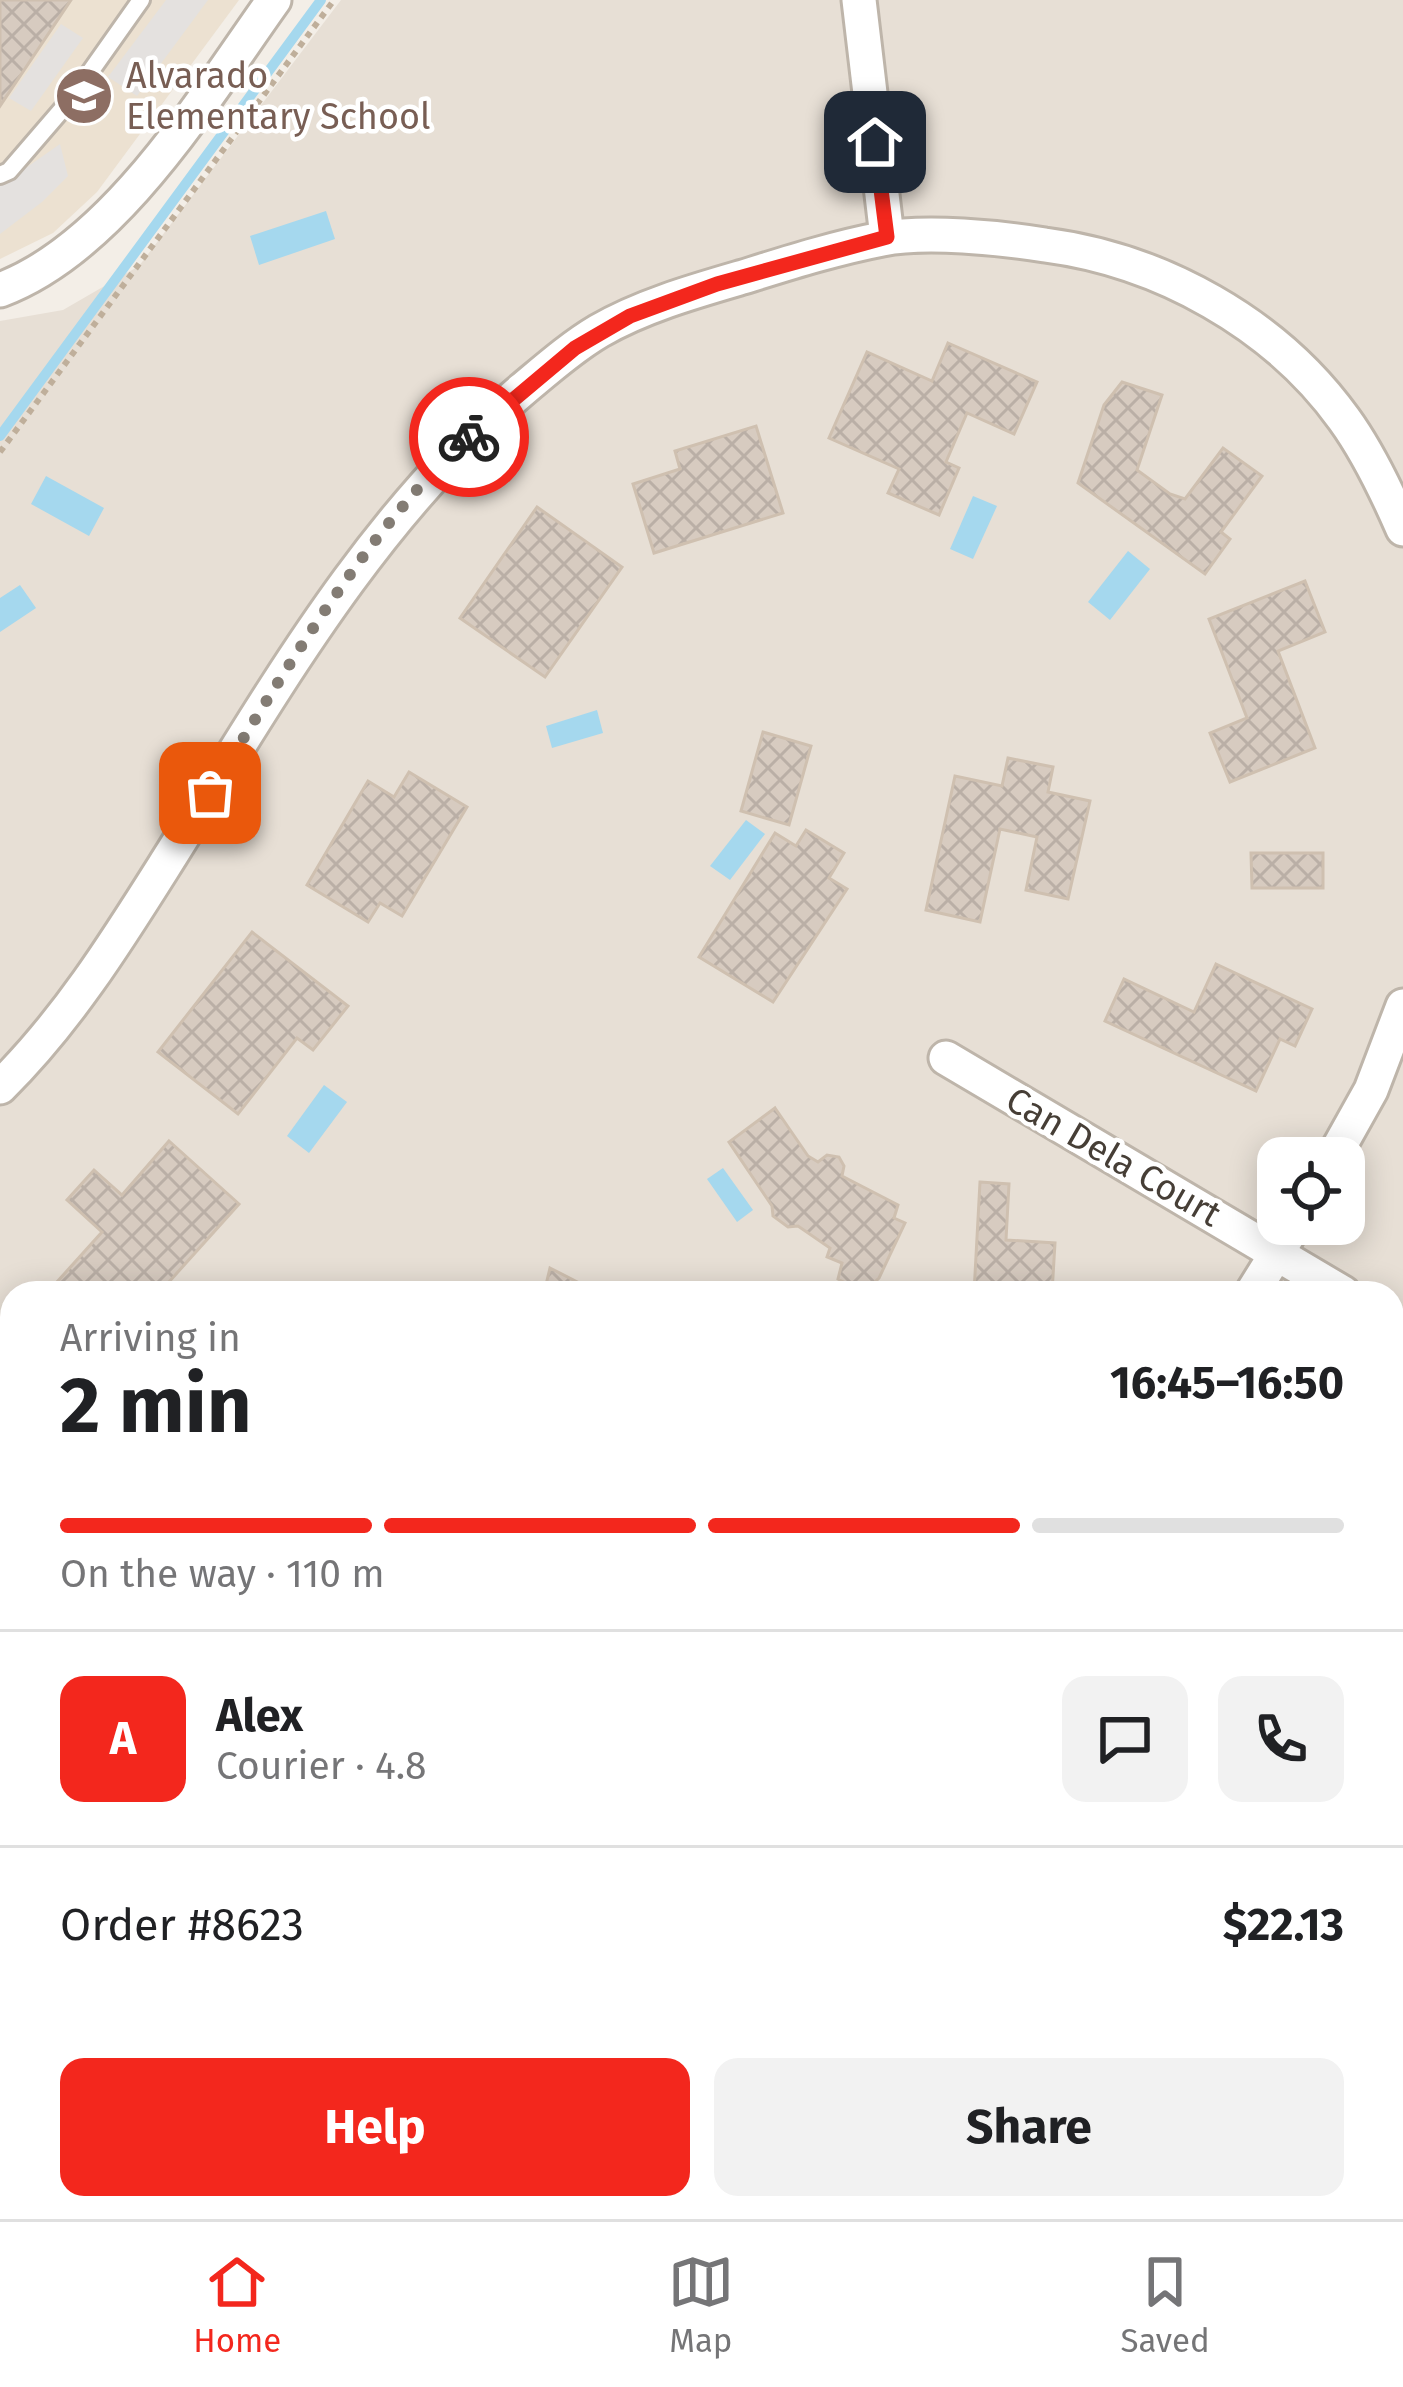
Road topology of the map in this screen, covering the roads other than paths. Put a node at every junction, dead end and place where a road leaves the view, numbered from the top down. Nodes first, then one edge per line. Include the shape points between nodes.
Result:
1 (141, 0) edge
2 (274, 0) edge
3 (859, 0) edge
4 (0, 175) edge
5 (887, 237) junction
6 (0, 290) edge
7 (1403, 529) edge
8 (1403, 1006) edge
9 (946, 1058) dead end
10 (0, 1087) edge
11 (1345, 1137) edge
12 (1257, 1223) edge
13 (1282, 1245) edge
14 (1293, 1245) edge
15 (1259, 1281) edge
16 (1331, 1281) edge

1 - 4 lane via 71,99
2 - 6 street via 163,155 83,242
3 - 5 street
5 - 7 street via 1093,251 1174,280 1279,350 1343,418
5 - 10 street via 717,284 599,331 456,449 352,574 117,940
8 - 11 street
9 - 12 street, Can Dela Court
13 - 15 street
14 - 16 street, Can Dela Court

